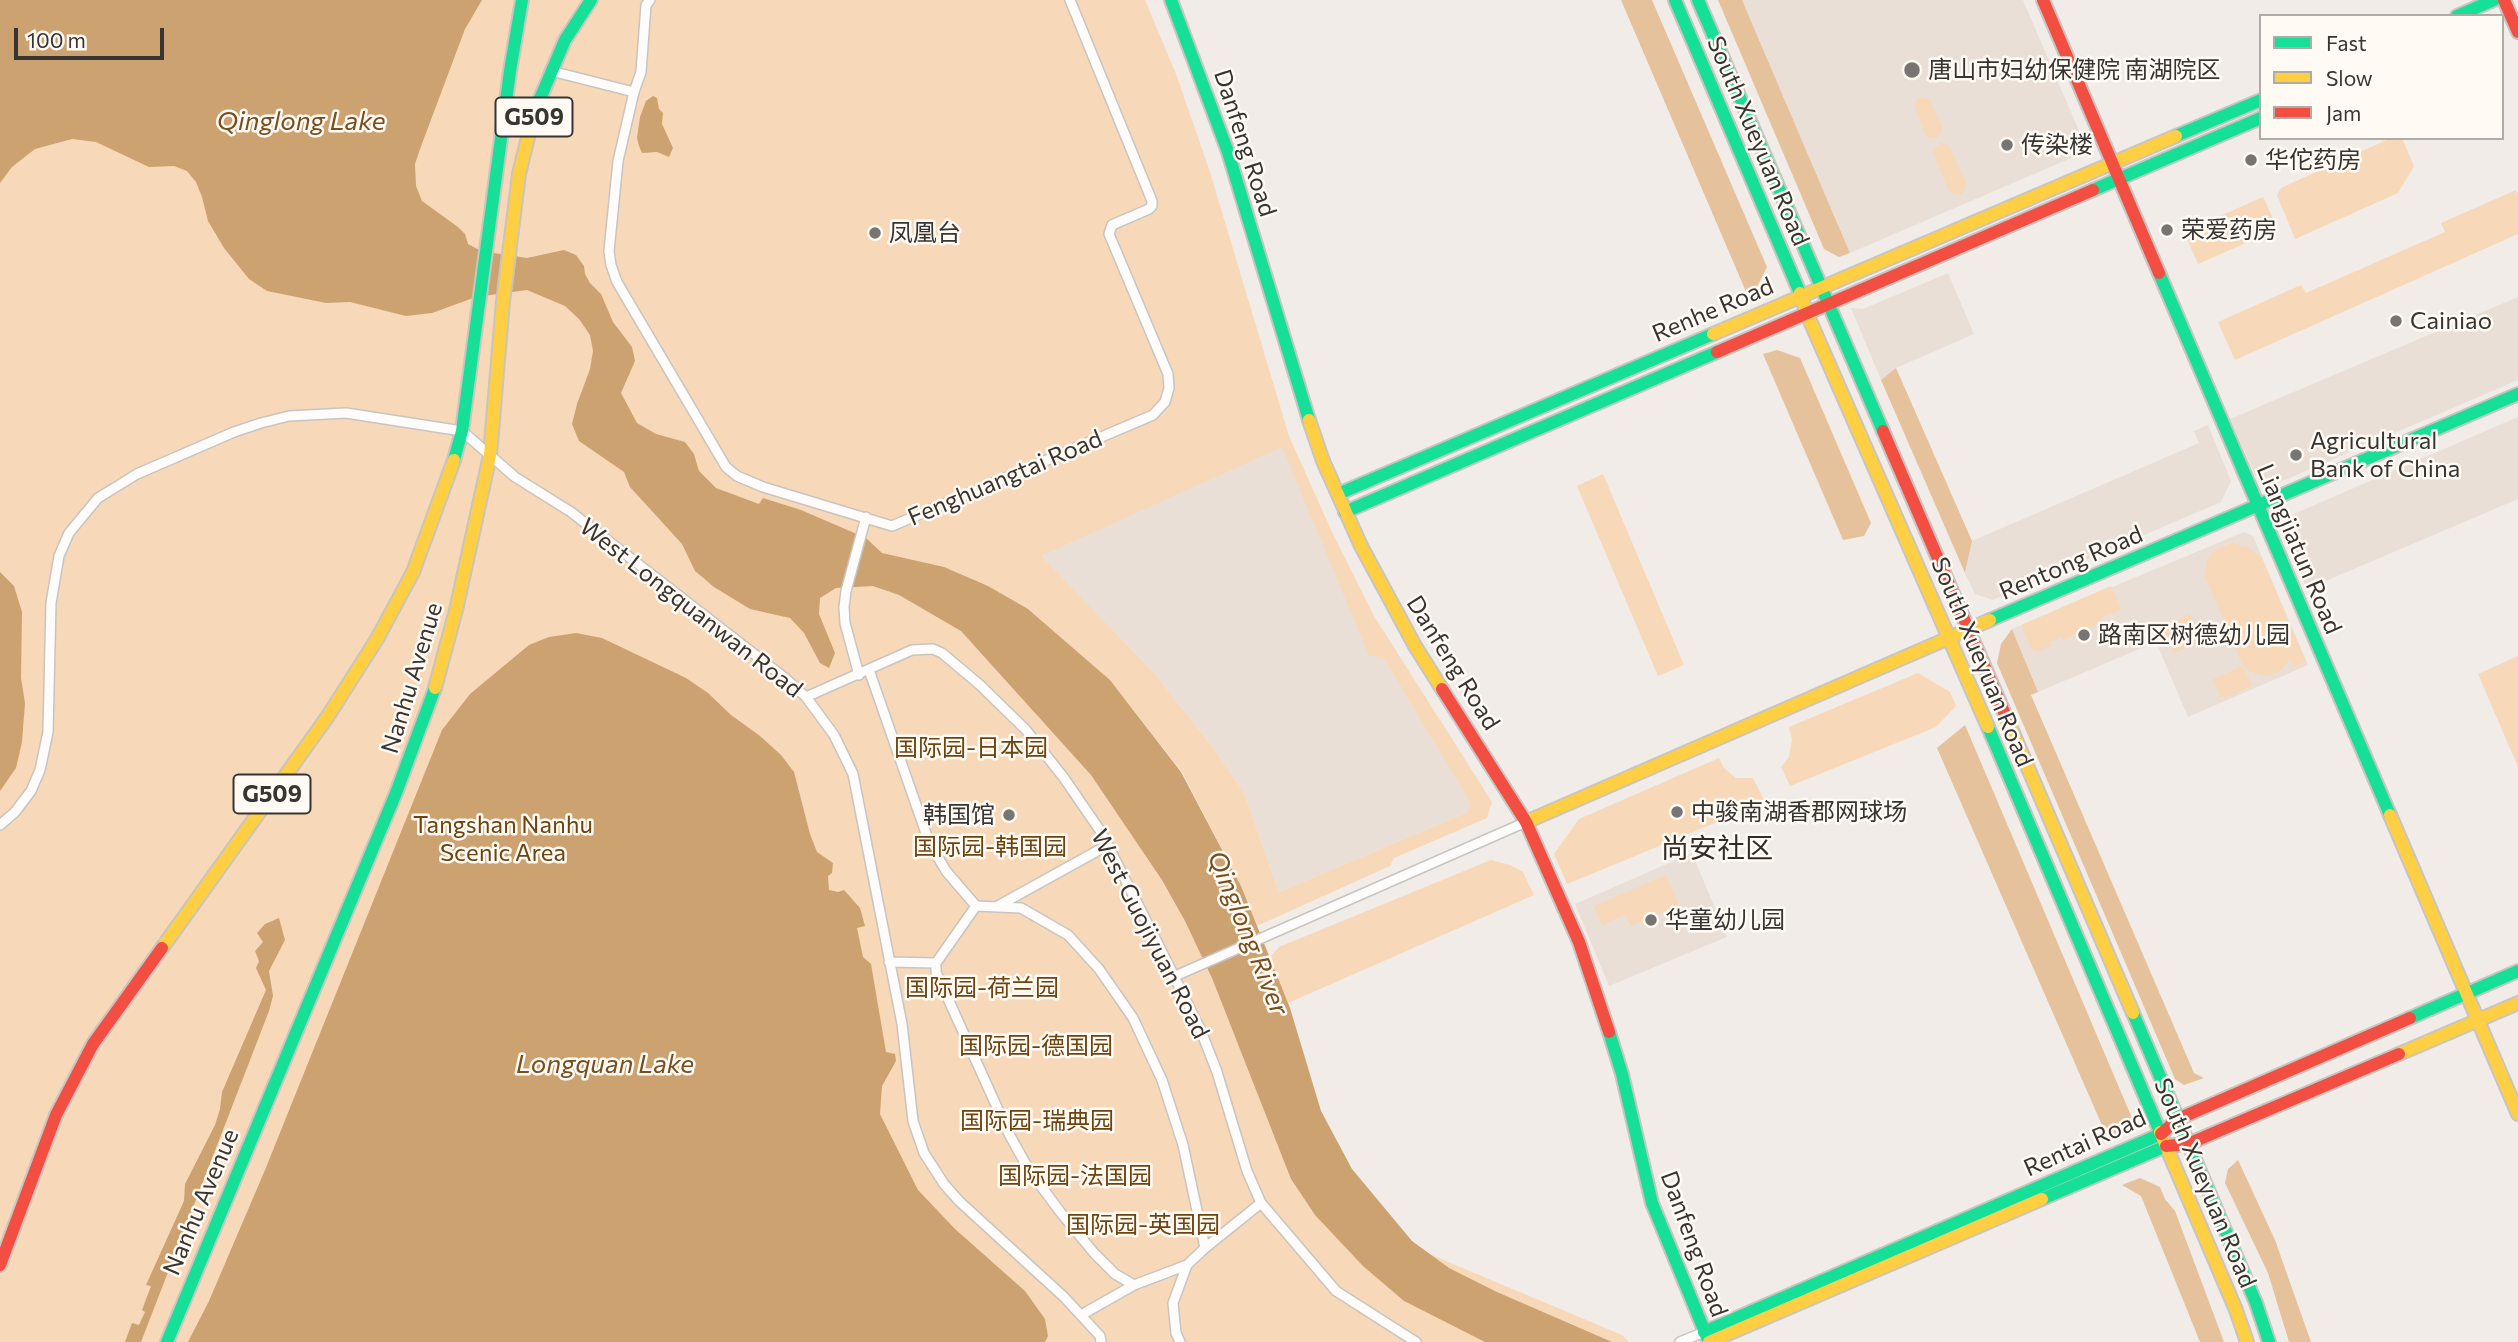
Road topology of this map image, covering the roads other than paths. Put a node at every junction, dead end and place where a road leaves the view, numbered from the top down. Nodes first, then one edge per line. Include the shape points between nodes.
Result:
1 (522, 0) edge
2 (591, 0) edge
3 (650, 0) edge
4 (1070, 0) edge
5 (1171, 0) edge
6 (1675, 0) edge
7 (1698, 0) edge
8 (2043, 0) edge
9 (2494, 0) edge
10 (2508, 9) edge
11 (2462, 14) edge
12 (2518, 32) edge
13 (551, 71) junction
14 (634, 92) junction
15 (2259, 101) edge
16 (2259, 119) edge
17 (2113, 164) junction
18 (2119, 178) junction
19 (1822, 286) junction
20 (1801, 295) junction
21 (1830, 305) junction
22 (1807, 314) junction
23 (2518, 394) edge
24 (462, 431) junction
25 (490, 455) junction
26 (1338, 494) junction
27 (2258, 506) junction
28 (1345, 512) junction
29 (866, 517) junction
30 (1970, 629) junction
31 (1950, 638) junction
32 (869, 670) junction
33 (859, 675) junction
34 (806, 697) junction
35 (1526, 822) junction
36 (0, 825) edge
37 (1108, 845) junction
38 (976, 906) junction
39 (996, 907) junction
40 (889, 962) junction
41 (936, 963) junction
42 (2518, 971) edge
43 (1173, 977) junction
44 (2466, 993) junction
45 (2518, 1003) edge
46 (2478, 1020) junction
47 (2518, 1114) edge
48 (2178, 1119) junction
49 (2164, 1140) junction
50 (2188, 1144) junction
51 (1261, 1203) junction
52 (1205, 1248) junction
53 (0, 1265) edge
54 (1187, 1265) junction
55 (1134, 1285) junction
56 (1081, 1315) junction
57 (1707, 1339) edge
58 (167, 1342) edge
59 (1101, 1342) edge
60 (1180, 1342) edge
61 (1416, 1342) edge
62 (1680, 1342) edge
63 (2247, 1342) edge
64 (2269, 1342) edge

1 - 24 main road, Nanhu Avenue / G509
2 - 13 main road, Nanhu Avenue / G509
3 - 14 street, Fenghuangtai Road
4 - 29 street, Fenghuangtai Road via 1152,201 1149,209 1112,225 1109,234 1168,374 1165,402 1153,415 892,526
5 - 26 main road, Danfeng Road via 1228,152 1305,410
6 - 20 main road, South Xueyuan Road
7 - 19 main road, South Xueyuan Road
8 - 17 main road, Liangjiatun Road
9 - 11 main road
10 - 12 main road
13 - 14 street
13 - 25 main road, Nanhu Avenue / G509 via 537,102 519,174
14 - 29 street, Fenghuangtai Road via 618,162 609,251 617,282 726,467 763,487
15 - 17 main road, Renhe Road
16 - 18 main road, Renhe Road
17 - 18 main road, Liangjiatun Road
17 - 19 main road, Renhe Road
18 - 21 main road, Renhe Road
18 - 27 main road, Liangjiatun Road
19 - 20 main road, Renhe Road
19 - 21 main road, South Xueyuan Road
20 - 22 main road, South Xueyuan Road
20 - 26 main road, Renhe Road
21 - 22 main road, Renhe Road
21 - 30 main road, South Xueyuan Road
22 - 28 main road, Renhe Road
22 - 31 main road, South Xueyuan Road
23 - 27 main road, Rentong Road
24 - 25 street, West Longquanwan Road
24 - 36 street via 346,413 289,416 234,432 137,474 98,498 69,533 59,556 51,603 48,732 40,770 31,791
24 - 53 main road, Nanhu Avenue / G509 via 413,572 377,639 328,716 93,1044 56,1115
25 - 34 street, West Longquanwan Road via 664,583
25 - 58 main road, Nanhu Avenue / G509 via 432,699
26 - 28 main road, Danfeng Road
27 - 30 main road, Rentong Road
27 - 44 main road, Liangjiatun Road
28 - 35 main road, Danfeng Road via 1407,632
29 - 33 street via 846,591 845,623
30 - 31 main road, Rentong Road
30 - 48 main road, South Xueyuan Road
31 - 35 main road, Rentong Road
31 - 49 main road, South Xueyuan Road
32 - 33 street, West Guojiyuan Road
32 - 37 street, West Guojiyuan Road via 912,650 942,653 1026,730
32 - 38 street via 929,842 946,872
33 - 34 street, West Guojiyuan Road
34 - 40 street, West Longquanwan Road via 834,735 853,774
35 - 43 street
35 - 57 main road, Danfeng Road via 1596,987 1652,1203
37 - 39 street
37 - 43 street, West Guojiyuan Road
38 - 39 street
38 - 41 street
39 - 52 street via 1021,908 1068,935 1133,1018 1162,1080 1183,1145
40 - 41 street
40 - 56 street, West Longquanwan Road via 902,1024 912,1121 924,1153 959,1201
41 - 55 street via 995,1104 1029,1170 1094,1253
42 - 44 main road, Rentai Road
43 - 51 street, West Guojiyuan Road via 1217,1072
44 - 46 main road, Liangjiatun Road
44 - 48 main road, Rentai Road
45 - 46 main road, Rentai Road
46 - 47 main road, Liangjiatun Road
46 - 50 main road, Rentai Road
48 - 49 main road, Rentai Road
48 - 50 main road, South Xueyuan Road
49 - 50 main road, Rentai Road
49 - 57 main road, Rentai Road
49 - 63 main road, South Xueyuan Road
50 - 64 main road, South Xueyuan Road
51 - 52 street
51 - 61 street, West Guojiyuan Road via 1336,1290
52 - 54 street
54 - 55 street
54 - 60 street via 1173,1303
55 - 56 street
56 - 59 street, West Longquanwan Road
57 - 62 street

